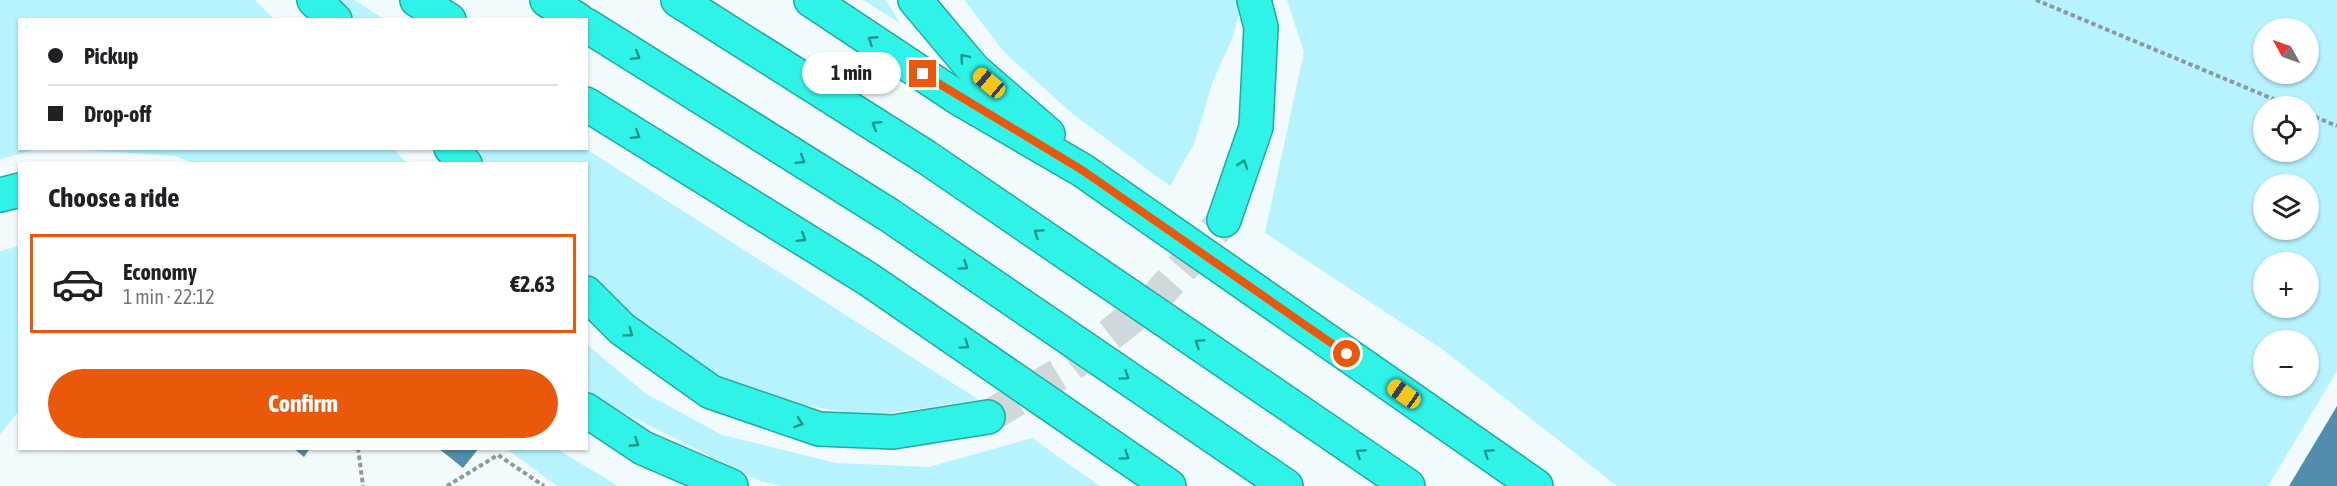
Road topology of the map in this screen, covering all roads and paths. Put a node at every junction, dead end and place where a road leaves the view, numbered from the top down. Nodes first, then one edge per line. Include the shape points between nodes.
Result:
1 (314, 0) edge
2 (417, 0) edge
3 (547, 0) edge
4 (678, 0) edge
5 (811, 0) edge
6 (915, 0) edge
7 (1254, 0) edge
8 (2036, 0) edge
9 (333, 18) edge
10 (447, 18) edge
11 (575, 18) edge
12 (588, 26) edge
13 (2266, 96) edge
14 (588, 105) edge
15 (2319, 119) edge
16 (2337, 126) edge
17 (453, 150) edge
18 (463, 162) edge
19 (1082, 170) junction
20 (18, 190) edge
21 (0, 195) edge
22 (1224, 220) tunnel mouth
23 (588, 295) edge
24 (588, 411) edge
25 (988, 417) tunnel mouth
26 (358, 450) edge
27 (363, 486) edge
28 (447, 486) edge
29 (544, 486) edge
30 (731, 486) edge
31 (1169, 486) edge
32 (1286, 486) edge
33 (1408, 486) edge
34 (1536, 486) edge

1 - 9 highway
2 - 10 highway
3 - 11 highway
33 -> 4 highway via 926,157
19 -> 5 highway via 960,99
19 -> 6 highway via 1035,121 974,70
22 -> 7 highway via 1256,127 1261,27
8 - 13 path
12 -> 32 highway via 890,215
14 -> 31 highway via 868,279
15 - 16 path
17 - 18 highway
34 -> 19 highway
20 - 21 highway
23 -> 25 highway via 622,329 711,392 819,429 893,432
24 -> 30 highway via 643,448
26 - 27 path
28 - 29 path via 498,455

